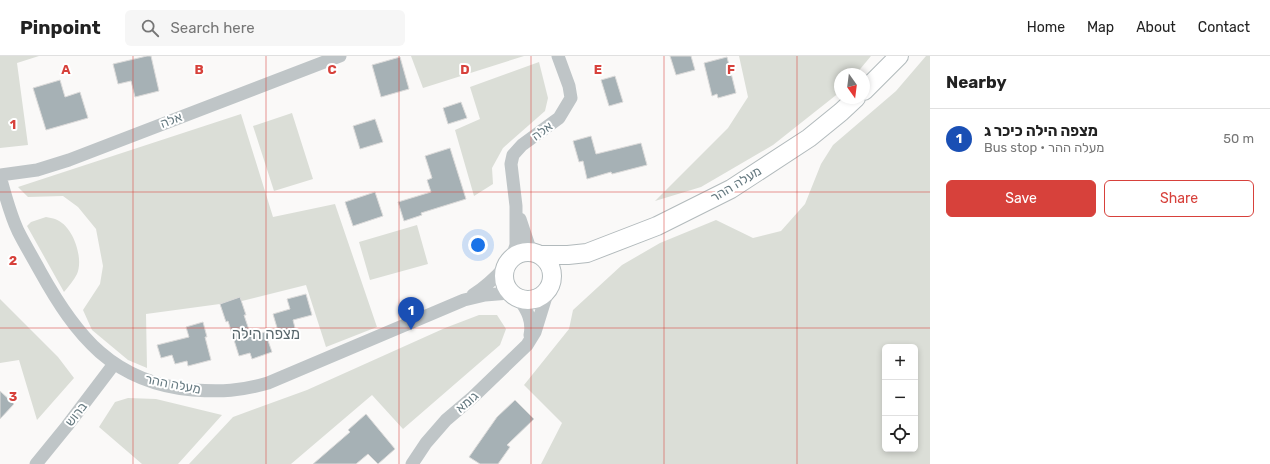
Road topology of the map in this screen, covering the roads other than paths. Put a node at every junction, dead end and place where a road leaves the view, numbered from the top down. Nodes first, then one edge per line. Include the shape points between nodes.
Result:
1 (340, 56) edge
2 (558, 56) edge
3 (899, 56) edge
4 (870, 85) edge
5 (850, 104) edge
6 (0, 176) edge
7 (516, 206) junction
8 (602, 247) junction
9 (537, 254) junction
10 (507, 263) junction
11 (551, 283) junction
12 (515, 296) junction
13 (464, 300) junction
14 (528, 345) junction
15 (114, 364) junction
16 (36, 464) edge
17 (412, 464) edge

1 - 6 street, אלה via 69,160 37,170
2 - 7 street, אלה via 571,98 559,118 522,145 513,156 511,164
3 - 4 street
5 - 8 street, מעלה ההר via 809,138 731,189 657,226
6 - 15 street, מעלה ההר via 18,231 57,302 90,343
7 - 9 street, אלה via 529,246
7 - 10 street, אלה via 516,245
8 - 9 street, מעלה ההר via 587,253
8 - 11 street, מעלה ההר via 563,269
9 - 10 street via 520,253
9 - 11 street via 547,261 552,271
10 - 12 street via 503,279 506,287
10 - 13 street, מעלה ההר via 484,288
11 - 12 street via 543,295 536,299 527,300
11 - 14 street via 535,332
12 - 13 street, מעלה ההר via 485,295
12 - 14 street via 527,311 532,324
13 - 15 street, מעלה ההר via 268,383 247,389 184,389 138,377
14 - 17 street, גומא via 446,420
15 - 16 street, ברוש

